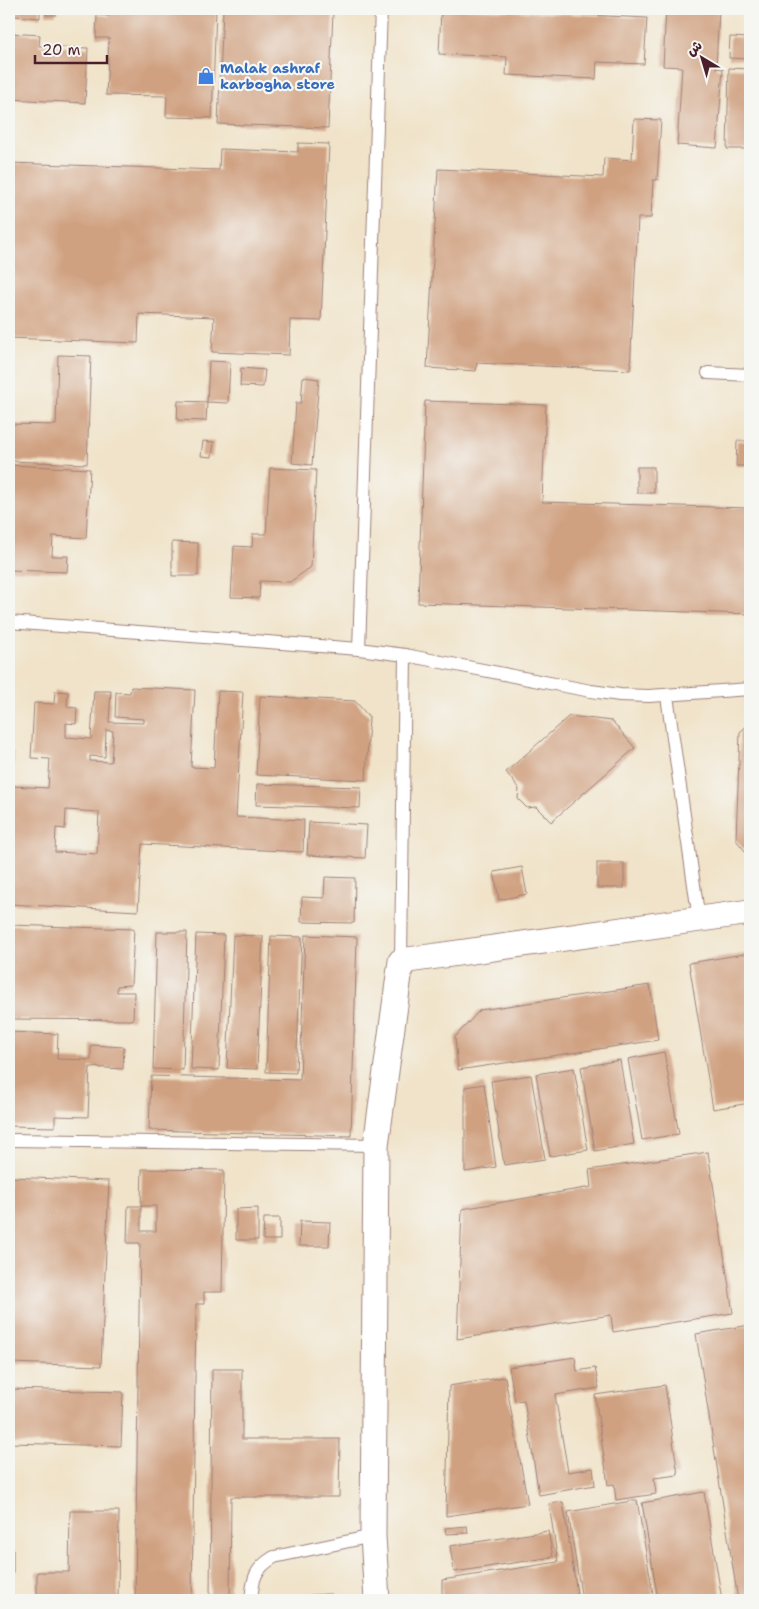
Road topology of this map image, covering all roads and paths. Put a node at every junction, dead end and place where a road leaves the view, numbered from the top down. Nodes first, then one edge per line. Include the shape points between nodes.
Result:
1 (381, 9) edge
2 (708, 373) dead end
3 (750, 375) edge
4 (9, 622) edge
5 (359, 649) junction
6 (405, 656) junction
7 (750, 689) edge
8 (667, 696) junction
9 (750, 912) edge
10 (699, 920) junction
11 (401, 961) junction
12 (9, 1140) edge
13 (376, 1145) junction
14 (373, 1536) junction
15 (251, 1600) edge
16 (378, 1600) edge

1 - 5 lane
2 - 3 lane
4 - 5 lane
5 - 6 lane
6 - 8 lane via 591,691
6 - 11 lane
7 - 8 lane
8 - 10 lane
9 - 10 street
10 - 11 street
11 - 13 street
12 - 13 lane
13 - 14 street
14 - 15 lane via 274,1557 258,1570
14 - 16 street

